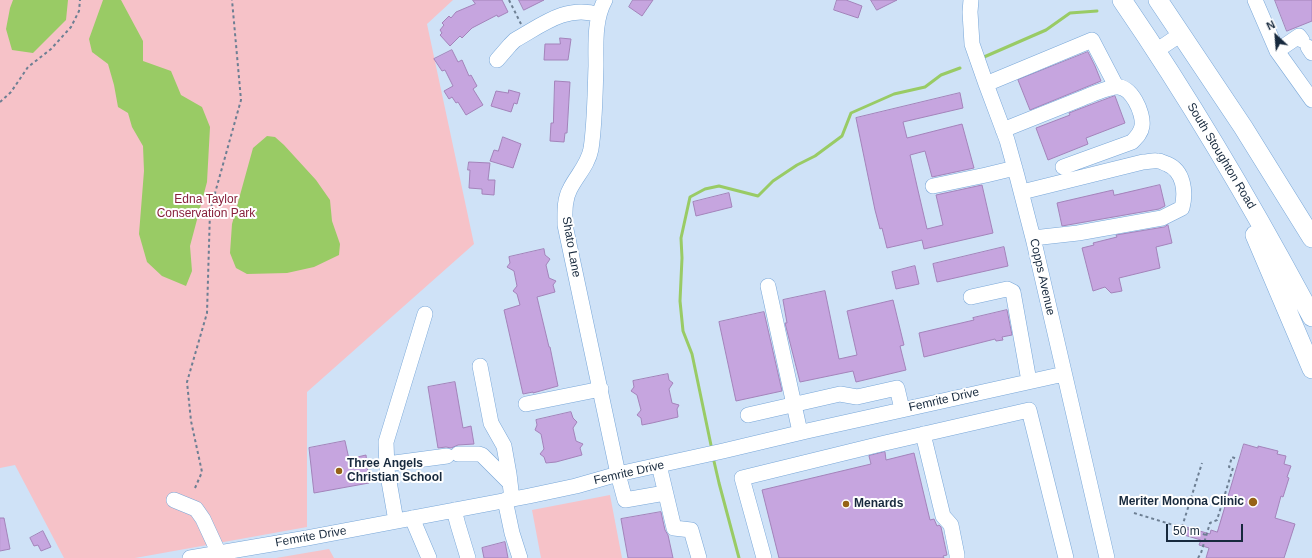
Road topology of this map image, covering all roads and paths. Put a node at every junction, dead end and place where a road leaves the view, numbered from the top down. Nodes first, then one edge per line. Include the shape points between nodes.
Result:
1 (80, 0) edge
2 (232, 0) edge
3 (509, 0) edge
4 (605, 0) edge
5 (971, 0) edge
6 (1122, 0) edge
7 (1158, 0) edge
8 (1255, 0) edge
9 (599, 15) junction
10 (527, 34) junction
11 (1181, 34) junction
12 (1307, 46) edge
13 (1156, 51) junction
14 (1277, 51) junction
15 (497, 60) dead end
16 (986, 84) junction
17 (1116, 86) junction
18 (1312, 100) edge
19 (0, 102) edge
20 (1003, 130) junction
21 (1063, 167) dead end
22 (1015, 168) junction
23 (1239, 185) junction
24 (933, 186) dead end
25 (1022, 192) junction
26 (1033, 238) junction
27 (1312, 238) edge
28 (768, 286) dead end
29 (971, 297) dead end
30 (425, 314) dead end
31 (1312, 317) edge
32 (480, 366) dead end
33 (1312, 369) edge
34 (1064, 374) junction
35 (1029, 381) junction
36 (601, 389) junction
37 (857, 397) junction
38 (526, 404) dead end
39 (794, 405) junction
40 (902, 410) junction
41 (748, 415) dead end
42 (861, 418) junction
43 (800, 432) junction
44 (923, 434) junction
45 (1237, 458) dead end
46 (1202, 463) dead end
47 (387, 464) junction
48 (659, 465) junction
49 (618, 474) junction
50 (510, 483) junction
51 (195, 488) dead end
52 (665, 493) junction
53 (174, 500) dead end
54 (508, 500) junction
55 (454, 510) junction
56 (1134, 513) dead end
57 (412, 518) junction
58 (396, 521) junction
59 (1182, 527) junction
60 (1206, 535) junction
61 (220, 556) edge
62 (190, 558) edge
63 (429, 558) edge
64 (468, 558) edge
65 (520, 558) edge
66 (699, 558) edge
67 (764, 558) edge
68 (957, 558) edge
69 (1066, 558) edge
70 (1107, 558) edge
71 (1198, 558) edge

1 - 19 path via 79,11 72,27 51,49 28,67 11,92
2 - 51 path via 241,100 210,210 207,313 187,382 191,421 202,472
3 - 10 path
4 - 9 street, Shato Lane
5 - 16 street, Copps Avenue via 972,44
6 - 13 main road, South Stoughton Road
7 - 11 main road
8 - 14 street
9 - 10 street via 571,12
9 - 36 street, Shato Lane via 591,149 585,168 569,190 565,205 565,225
10 - 15 street via 510,45
11 - 13 street
11 - 27 main road
12 - 14 street via 1299,36
13 - 23 main road, South Stoughton Road
14 - 18 street
16 - 17 street via 1092,40
16 - 20 street, Copps Avenue
17 - 20 street
17 - 21 street via 1125,89 1134,98 1140,111 1142,126 1138,136 1132,142
20 - 22 street, Copps Avenue
22 - 24 street
22 - 25 street, Copps Avenue
23 - 31 main road, South Stoughton Road
23 - 33 main road via 1246,212
25 - 26 street, Copps Avenue
25 - 26 street via 1143,162 1160,161 1171,166 1180,176 1184,188 1182,208 1162,218
26 - 34 street, Copps Avenue
28 - 39 street
29 - 35 street via 1006,289 1013,292
30 - 47 street via 386,442
32 - 50 street via 491,423 504,446
34 - 35 street, Femrite Drive
34 - 70 street, Copps Avenue
35 - 40 street, Femrite Drive
36 - 38 street
36 - 49 street, Shato Lane
37 - 39 street via 840,394
37 - 40 street via 897,388
37 - 42 street
39 - 41 street
39 - 43 street
40 - 42 street, Femrite Drive
42 - 43 street, Femrite Drive
43 - 48 street, Femrite Drive
44 - 67 street via 742,478
44 - 68 street via 943,516 951,525
44 - 69 street via 1029,410
45 - 60 path via 1232,457 1229,467 1233,468 1217,520 1210,523
46 - 59 path
47 - 50 street via 479,454
47 - 58 street
48 - 49 street, Femrite Drive
48 - 52 street
49 - 52 street, Shato Lane via 625,500
49 - 54 street, Femrite Drive via 576,486
50 - 54 street
52 - 66 street via 674,528 691,530
53 - 61 street via 196,509
54 - 55 street, Femrite Drive
54 - 65 street via 512,533
55 - 57 street, Femrite Drive
55 - 64 street
56 - 59 path
57 - 58 street, Femrite Drive
57 - 63 street
58 - 61 street, Femrite Drive
59 - 60 path
60 - 71 path
61 - 62 street, Femrite Drive

